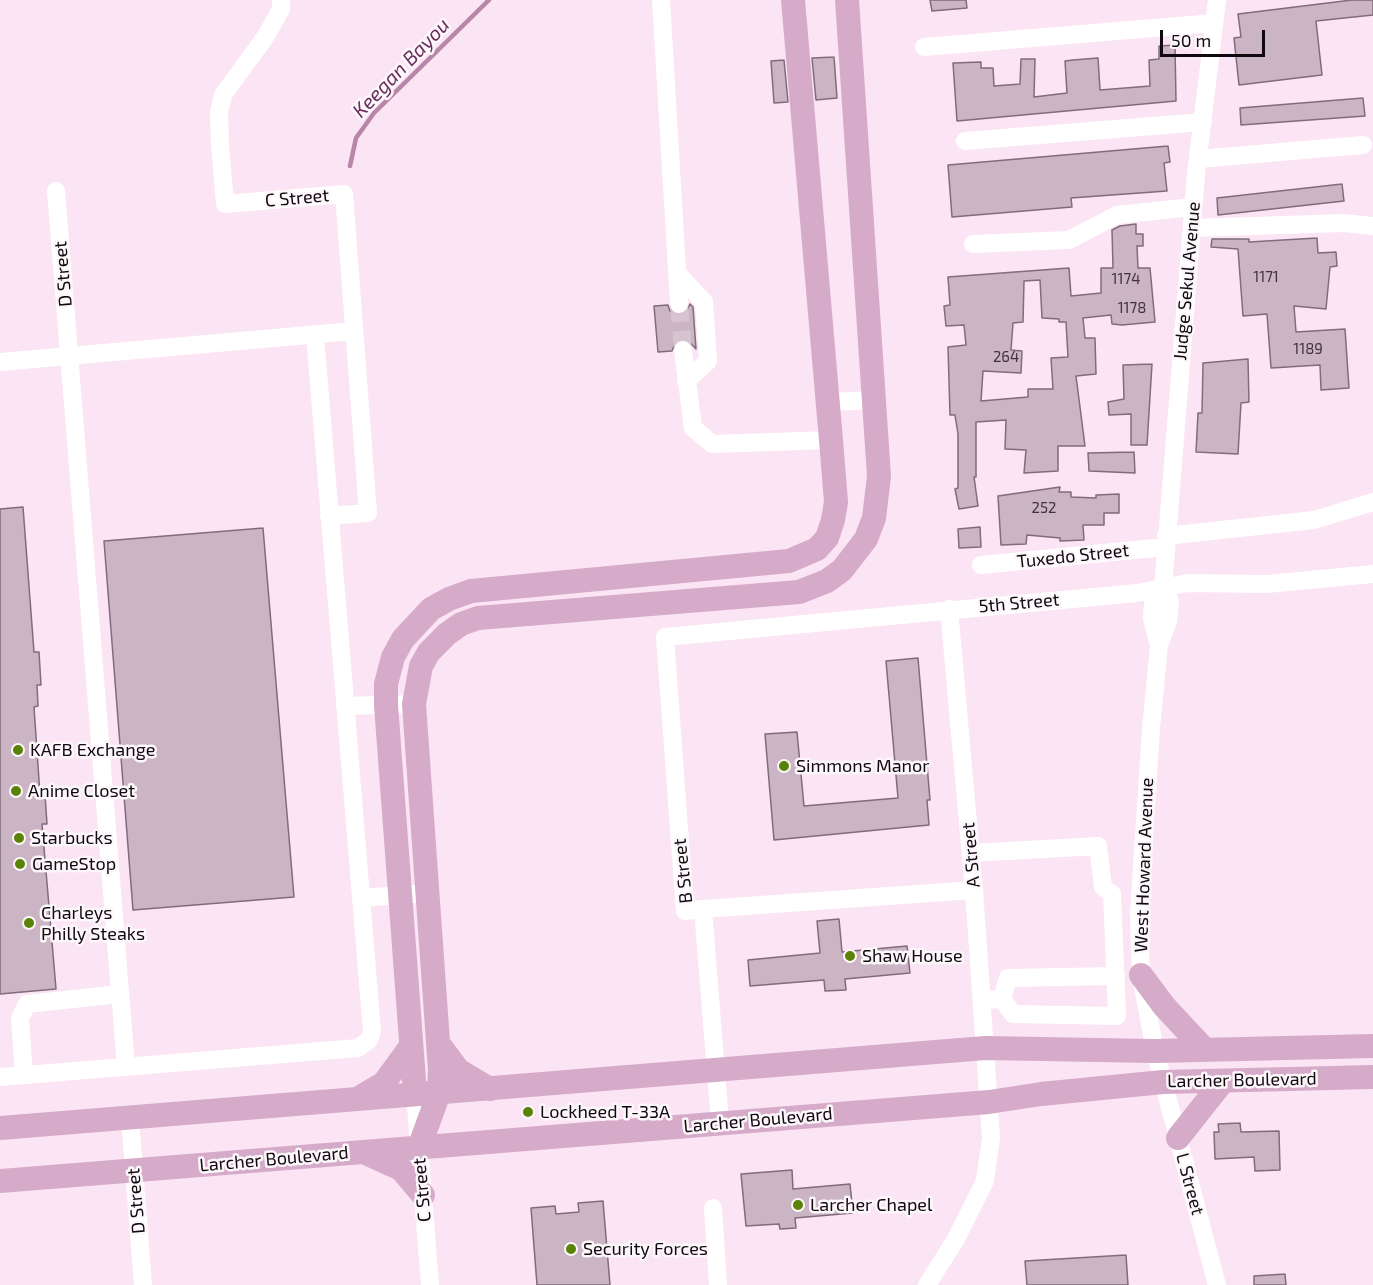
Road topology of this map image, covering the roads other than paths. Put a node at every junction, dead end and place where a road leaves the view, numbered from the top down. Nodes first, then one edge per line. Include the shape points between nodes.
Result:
1 (281, 0) edge
2 (661, 0) edge
3 (793, 0) edge
4 (847, 0) edge
5 (1217, 0) edge
6 (1214, 23) junction
7 (924, 47) dead end
8 (1203, 122) junction
9 (965, 141) dead end
10 (1363, 145) dead end
11 (1198, 159) junction
12 (56, 191) dead end
13 (1193, 207) junction
14 (1373, 226) edge
15 (1192, 228) junction
16 (973, 244) dead end
17 (677, 273) junction
18 (679, 304) tunnel mouth
19 (354, 331) junction
20 (315, 335) junction
21 (683, 350) tunnel mouth
22 (70, 357) junction
23 (0, 362) edge
24 (686, 381) junction
25 (874, 400) junction
26 (828, 402) junction
27 (831, 440) junction
28 (1373, 502) edge
29 (329, 516) junction
30 (1165, 549) junction
31 (981, 565) dead end
32 (1373, 574) edge
33 (1163, 589) junction
34 (949, 609) junction
35 (665, 637) joint
36 (414, 704) junction
37 (386, 705) junction
38 (345, 706) junction
39 (970, 853) junction
40 (974, 890) junction
41 (428, 893) junction
42 (401, 895) junction
43 (361, 898) junction
44 (703, 909) junction
45 (1142, 975) junction
46 (1116, 976) junction
47 (120, 994) junction
48 (1002, 999) junction
49 (982, 1000) junction
50 (438, 1043) junction
51 (411, 1046) junction
52 (1373, 1046) edge
53 (1304, 1047) junction
54 (985, 1048) junction
55 (1205, 1050) junction
56 (1155, 1051) junction
57 (126, 1067) junction
58 (716, 1070) junction
59 (24, 1075) junction
60 (0, 1077) edge
61 (1373, 1077) edge
62 (1304, 1079) junction
63 (1223, 1081) junction
64 (1163, 1082) junction
65 (490, 1089) junction
66 (427, 1094) junction
67 (356, 1099) junction
68 (989, 1102) junction
69 (130, 1118) junction
70 (720, 1123) junction
71 (0, 1128) edge
72 (1178, 1138) junction
73 (419, 1148) junction
74 (363, 1152) junction
75 (134, 1171) junction
76 (0, 1181) edge
77 (423, 1196) junction
78 (713, 1208) dead end
79 (143, 1285) edge
80 (430, 1285) edge
81 (718, 1285) edge
82 (927, 1285) edge
83 (1217, 1285) edge

1 - 19 street, C Street via 281,9 266,36 223,95 219,113 225,204 344,194
2 - 17 street
3 - 26 main road
4 - 25 main road
5 - 6 street, Judge Sekul Avenue
6 - 7 street
6 - 8 street, Judge Sekul Avenue
8 - 9 street
8 - 11 street, Judge Sekul Avenue
10 - 11 street
11 - 13 street, Judge Sekul Avenue
12 - 22 street, D Street
13 - 15 street, Judge Sekul Avenue
13 - 16 street via 1117,215 1069,240
14 - 15 street via 1343,223
15 - 30 street, Judge Sekul Avenue
17 - 18 street
17 - 24 street via 704,302 708,361
19 - 20 street
19 - 29 street, C Street via 368,513
20 - 22 street
20 - 29 street
21 - 24 street
22 - 23 street
22 - 47 street, D Street
24 - 27 street via 693,428 712,444
25 - 26 street
25 - 36 main road via 879,476 874,519 855,555 826,581 780,596 478,618 461,624 429,652 421,666
26 - 27 main road
27 - 37 main road via 836,502 830,529 817,549 771,565 488,588 449,599 431,609 403,639 393,657
28 - 30 street, Tuxedo Street via 1302,522
29 - 38 street
30 - 31 street, Tuxedo Street
30 - 33 street, West Howard Avenue
32 - 33 street, 5th Street via 1267,584 1188,583
33 - 34 street, 5th Street
33 - 45 street, West Howard Avenue via 1170,601 1159,645 1142,844
34 - 35 street, 5th Street
34 - 39 street, A Street
35 - 44 street, B Street via 685,911
36 - 37 street
36 - 41 main road
37 - 38 street
37 - 42 main road
38 - 43 street
39 - 40 street, A Street
39 - 46 street via 1098,846 1103,887 1113,894
40 - 44 street
40 - 49 street, A Street
41 - 42 street
41 - 50 main road
42 - 43 street
42 - 51 main road
43 - 57 street via 372,1031 366,1044 358,1048
44 - 58 street, B Street
45 - 55 main road via 1164,1006
45 - 56 street, West Howard Avenue
46 - 48 street via 1008,978
46 - 48 street via 1117,1016 1012,1014
47 - 57 street, D Street
47 - 59 street via 27,1004 20,1018
48 - 49 street
49 - 54 street, A Street
50 - 65 main road via 458,1070
50 - 66 main road
51 - 66 main road
51 - 67 main road via 384,1083
52 - 53 main road, Larcher Boulevard
53 - 55 main road, Larcher Boulevard
53 - 62 main road
54 - 56 main road, Larcher Boulevard
54 - 58 main road, Larcher Boulevard
54 - 68 street, A Street
55 - 56 main road, Larcher Boulevard
56 - 64 street, West Howard Avenue
57 - 59 street
58 - 65 main road, Larcher Boulevard
58 - 70 street, B Street
59 - 60 street
61 - 62 main road, Larcher Boulevard
62 - 63 main road, Larcher Boulevard
63 - 64 main road, Larcher Boulevard
63 - 72 main road
64 - 68 main road, Larcher Boulevard
64 - 72 street, L Street
65 - 66 main road, Larcher Boulevard
66 - 67 main road, Larcher Boulevard
66 - 73 main road
67 - 69 main road, Larcher Boulevard
68 - 70 main road, Larcher Boulevard
68 - 82 street, A Street via 991,1138 986,1181
69 - 71 main road, Larcher Boulevard
69 - 75 street, D Street
70 - 73 main road, Larcher Boulevard
72 - 83 street, L Street
73 - 74 main road, Larcher Boulevard
73 - 77 street, C Street
74 - 75 main road, Larcher Boulevard
74 - 77 main road via 401,1169
75 - 76 main road, Larcher Boulevard
75 - 79 street, D Street
77 - 80 street, C Street
78 - 81 street

